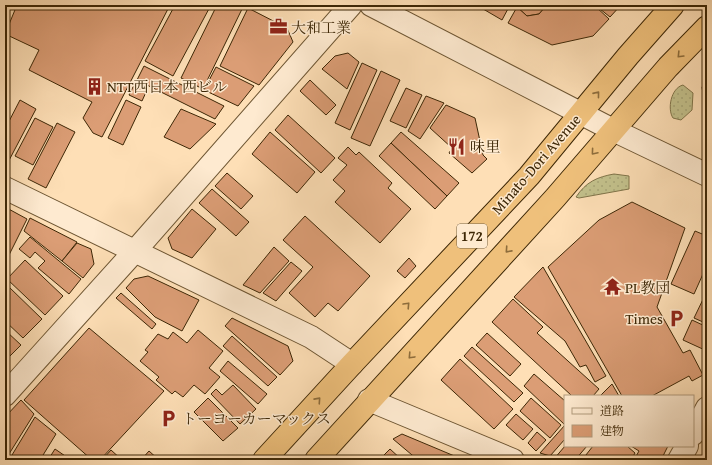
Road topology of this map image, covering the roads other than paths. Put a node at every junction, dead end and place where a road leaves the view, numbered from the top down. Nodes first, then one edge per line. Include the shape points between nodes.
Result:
1 (351, 5) edge
2 (371, 5) edge
3 (673, 5) edge
4 (707, 27) edge
5 (581, 113) junction
6 (613, 130) junction
7 (707, 175) edge
8 (5, 188) edge
9 (134, 252) junction
10 (352, 364) junction
11 (5, 395) edge
12 (369, 400) junction
13 (707, 408) edge
14 (694, 432) edge
15 (686, 447) edge
16 (264, 460) edge
17 (316, 460) edge
18 (513, 460) edge
19 (680, 460) edge

1 - 9 street
2 - 5 street
5 -> 3 highway, Minato-Dori Avenue / 172
4 -> 6 highway, 172
5 - 6 street
10 -> 5 highway, Minato-Dori Avenue / 172 via 529,176
6 - 7 street
6 -> 12 highway, 172 via 555,198
8 - 9 street
9 - 10 street via 311,337
9 - 11 street
16 -> 10 highway, Minato-Dori Avenue / 172
12 - 17 highway, 172
12 - 18 street
13 - 14 street
15 - 19 street

